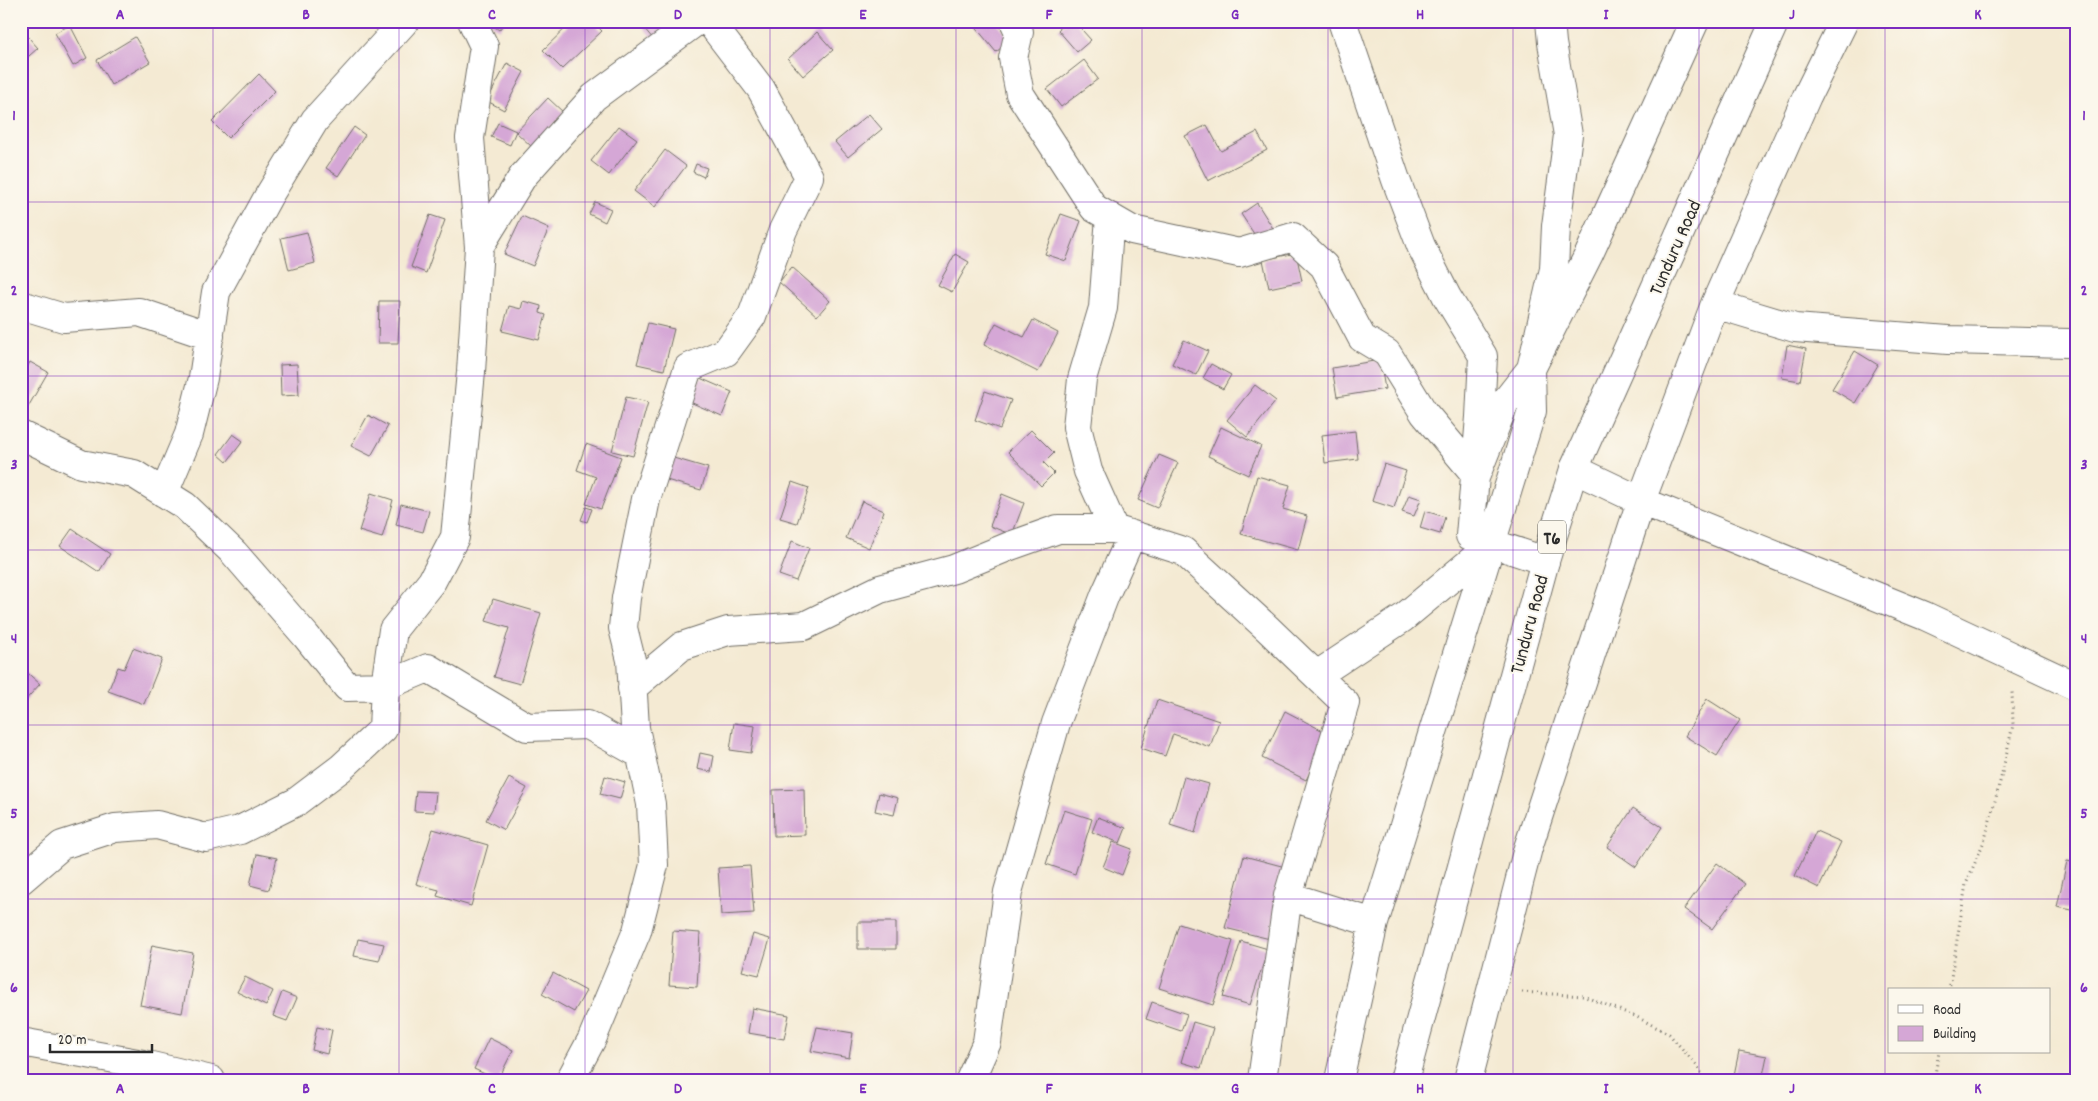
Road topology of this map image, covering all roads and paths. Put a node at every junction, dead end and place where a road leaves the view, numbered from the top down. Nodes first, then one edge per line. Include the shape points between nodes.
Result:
1 (405, 21) edge
2 (472, 21) edge
3 (697, 21) edge
4 (709, 21) edge
5 (1014, 21) edge
6 (1342, 21) edge
7 (1550, 21) edge
8 (1695, 21) edge
9 (1776, 21) edge
10 (1844, 21) edge
11 (1110, 217) junction
12 (479, 247) junction
13 (1715, 304) junction
14 (21, 305) edge
15 (210, 336) junction
16 (2077, 346) edge
17 (1530, 369) junction
18 (21, 435) edge
19 (1574, 469) junction
20 (1476, 475) junction
21 (164, 493) junction
22 (1641, 501) junction
23 (1123, 532) junction
24 (1492, 544) junction
25 (1545, 561) junction
26 (2012, 658) junction
27 (1317, 675) junction
28 (384, 686) junction
29 (2077, 687) edge
30 (632, 688) junction
31 (640, 754) junction
32 (21, 880) edge
33 (1288, 896) junction
34 (1374, 923) junction
35 (1493, 984) junction
36 (1949, 988) edge
37 (21, 1042) edge
38 (1940, 1054) edge
39 (211, 1080) edge
40 (570, 1080) edge
41 (970, 1080) edge
42 (1262, 1080) edge
43 (1339, 1080) edge
44 (1404, 1080) edge
45 (1468, 1080) edge
46 (1705, 1080) edge
47 (1934, 1080) edge

1 - 15 main road via 315,120 216,292
2 - 12 main road via 484,46 470,138
3 - 12 main road via 594,97 523,176
4 - 30 main road via 761,90 809,177 783,230 752,316 726,352 688,368 646,499 626,598 623,628 631,660
5 - 11 main road via 1019,32 1013,58 1020,94 1094,208
6 - 20 main road via 1421,246 1483,356
7 - 17 main road via 1568,135 1554,269
8 - 17 main road via 1589,254
9 - 19 main road, Tunduru Road / T6
10 - 13 main road
11 - 20 main road via 1132,230 1239,253 1293,237 1324,266 1362,338 1387,353 1424,413
11 - 23 main road via 1103,308 1082,379 1076,427 1088,471
12 - 28 main road via 471,372 454,536 432,581 393,630
13 - 16 main road via 1795,328
13 - 22 main road
14 - 15 main road via 64,318 139,312
15 - 21 main road via 189,434
17 - 20 main road via 1505,402
17 - 24 main road via 1532,411
18 - 21 main road via 81,464 134,474
19 - 22 main road
19 - 25 main road, Tunduru Road / T6
20 - 24 main road via 1470,536
21 - 28 main road via 185,506 234,553 347,687
22 - 26 main road via 1925,616
22 - 35 main road via 1528,848
23 - 27 main road via 1183,551
23 - 30 main road via 1058,529 954,569 880,589 804,626 728,631 682,646
23 - 41 main road via 1105,596 1056,723 1008,892 987,1042
24 - 25 main road
24 - 27 main road via 1403,618
24 - 34 main road
25 - 44 main road, Tunduru Road / T6
26 - 29 main road
26 - 36 path via 2013,725 1985,839 1966,884
27 - 33 main road via 1345,703
28 - 31 main road via 428,668 527,727 588,725
28 - 32 main road via 383,729 341,768 296,802 240,830 206,838 157,825 115,828 62,845
30 - 31 main road
31 - 40 main road via 651,804 654,865 637,931 592,1038
33 - 34 main road
33 - 42 main road
34 - 43 main road
35 - 45 main road
35 - 46 path via 1525,993 1583,996 1635,1016 1669,1034
37 - 39 main road
38 - 47 path

